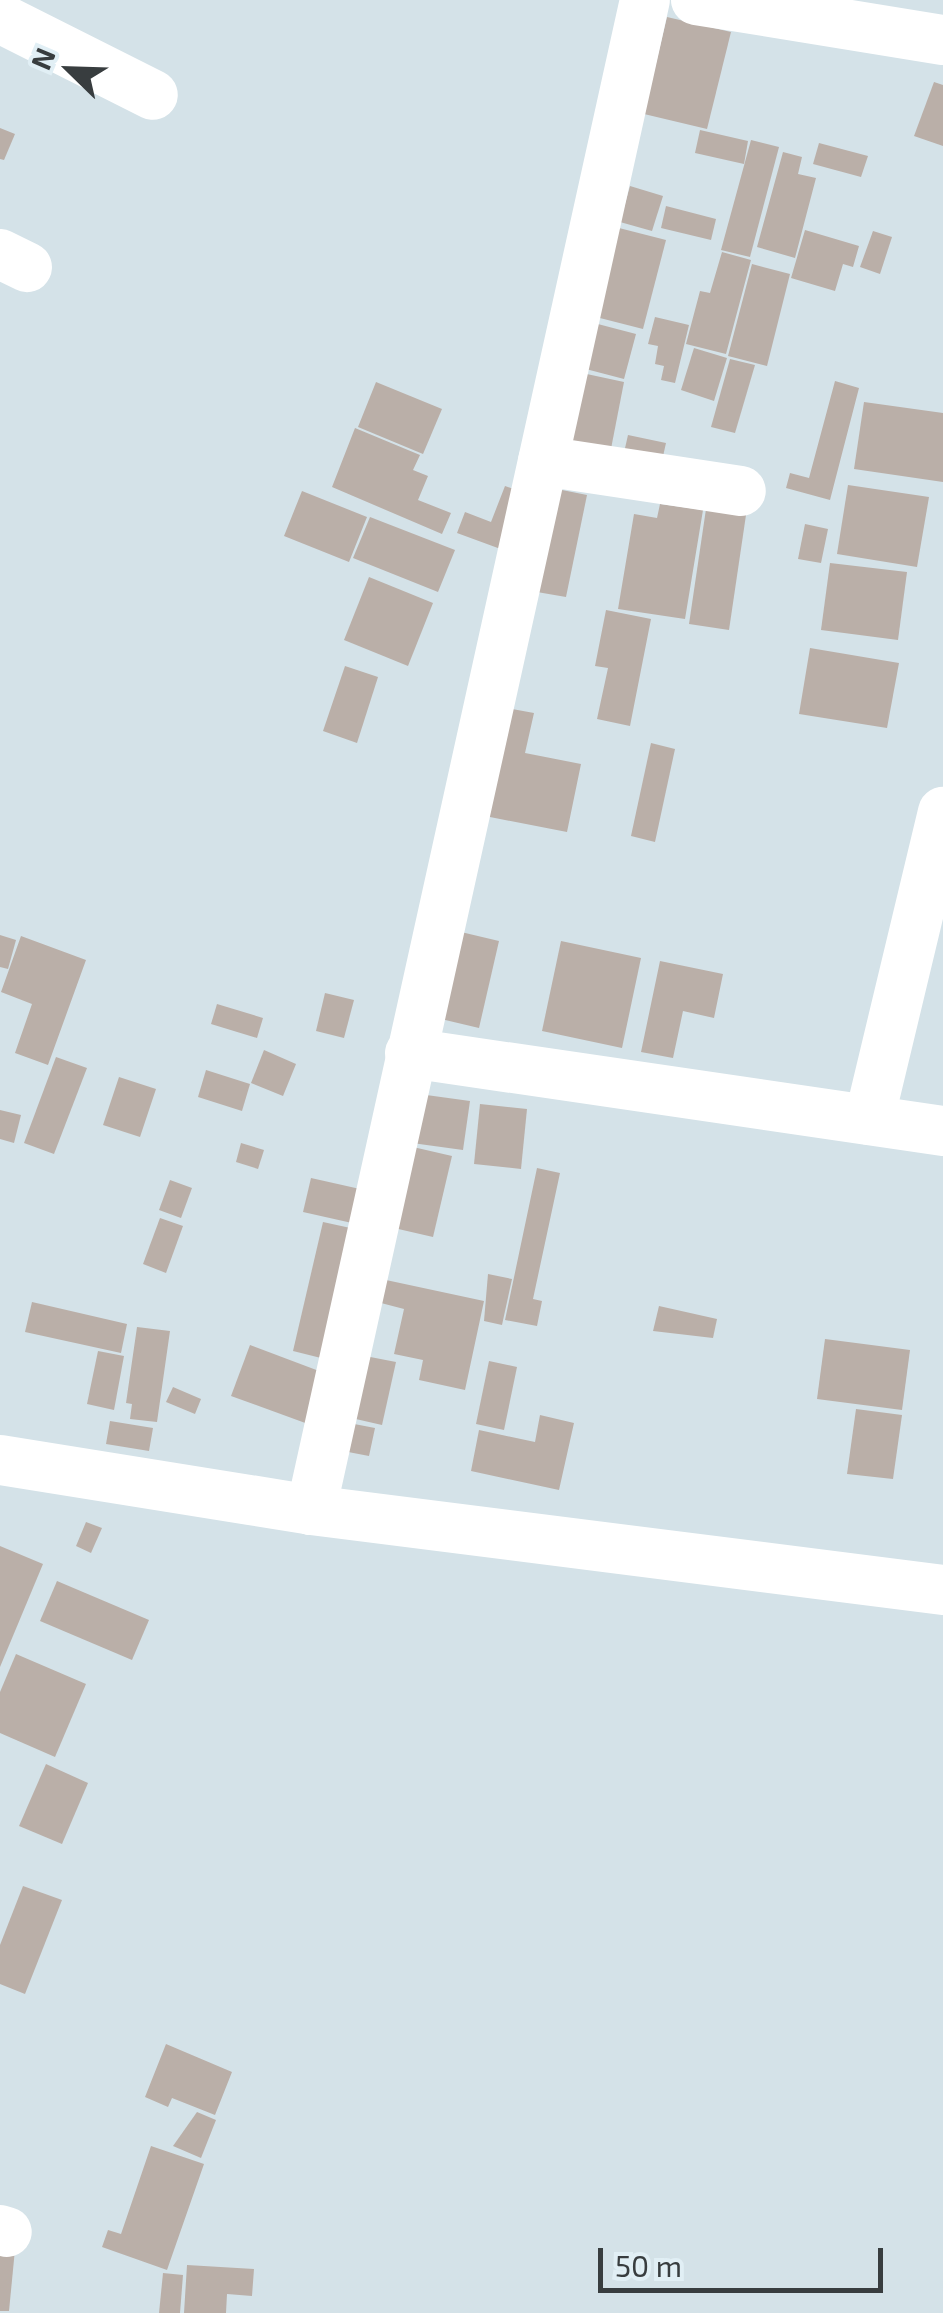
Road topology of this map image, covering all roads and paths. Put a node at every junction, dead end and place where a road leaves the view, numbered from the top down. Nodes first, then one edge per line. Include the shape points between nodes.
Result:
1 (646, 0) edge
2 (696, 0) edge
3 (0, 18) edge
4 (943, 40) edge
5 (153, 95) dead end
6 (543, 462) junction
7 (742, 492) dead end
8 (943, 812) edge
9 (410, 1053) junction
10 (869, 1120) junction
11 (943, 1131) edge
12 (0, 1460) edge
13 (311, 1510) junction
14 (943, 1590) edge

1 - 6 street
2 - 4 street
3 - 5 street
6 - 7 street
6 - 9 street
8 - 10 street
9 - 10 street
9 - 13 street
10 - 11 street
12 - 13 street
13 - 14 street

